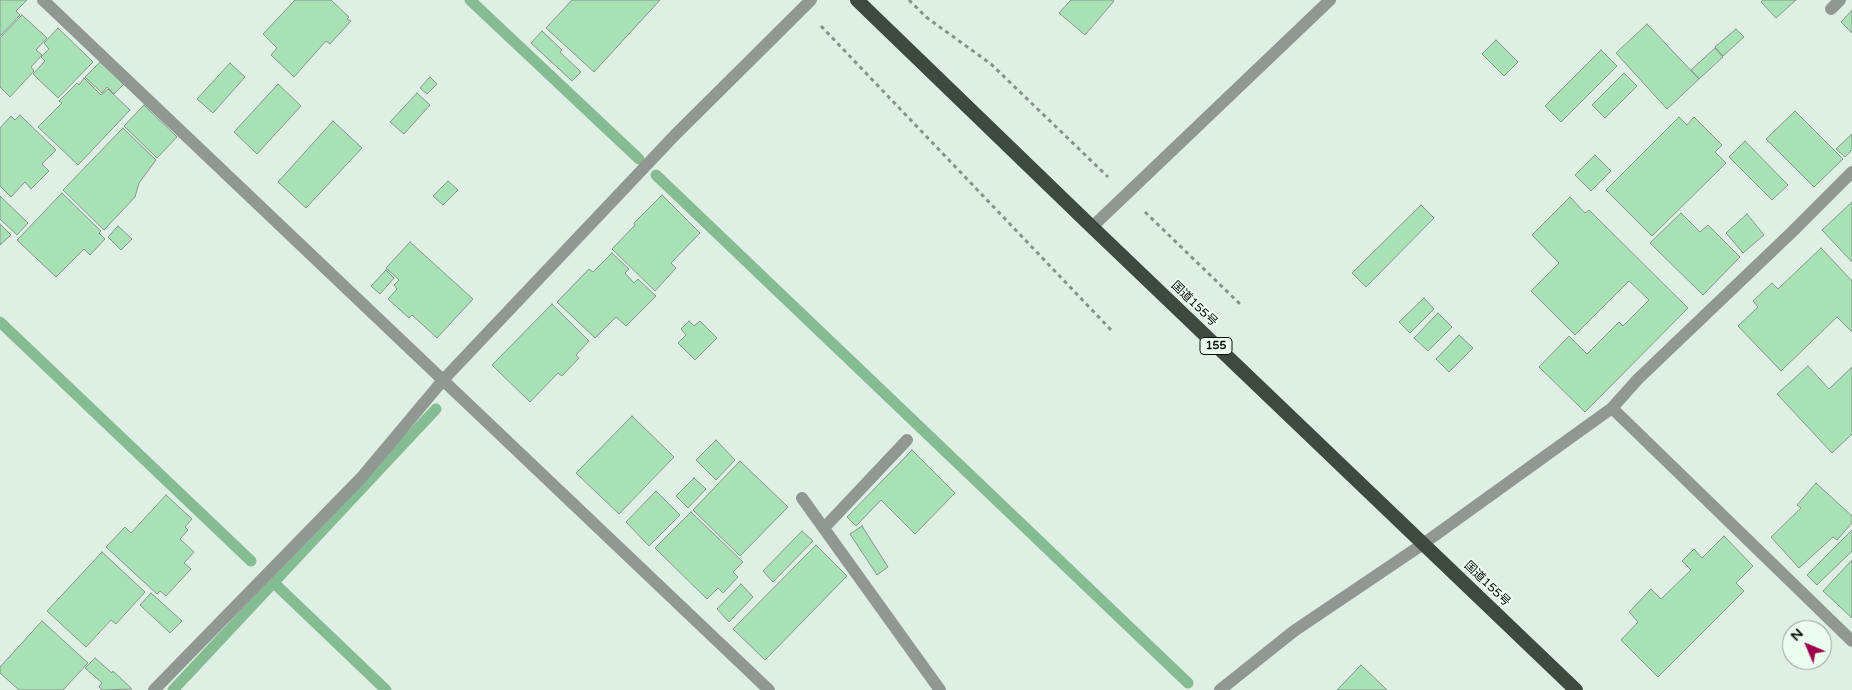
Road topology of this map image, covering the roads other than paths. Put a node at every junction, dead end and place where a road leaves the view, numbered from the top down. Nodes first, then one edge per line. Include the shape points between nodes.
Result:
1 (44, 0) edge
2 (857, 0) edge
3 (1330, 0) edge
4 (807, 4) edge
5 (1852, 172) edge
6 (1092, 228) junction
7 (444, 379) junction
8 (1612, 408) junction
9 (907, 440) dead end
10 (802, 498) dead end
11 (824, 528) junction
12 (1423, 544) junction
13 (1852, 641) edge
14 (154, 690) edge
15 (769, 690) edge
16 (940, 690) edge
17 (1220, 690) edge
18 (1576, 690) edge

1 - 7 street
2 - 6 highway, 国道155号 / 155
3 - 6 street
4 - 7 street via 676,135
5 - 8 street
6 - 12 highway, 国道155号 / 155
7 - 14 street via 361,478
7 - 15 street
8 - 12 street
8 - 13 street
9 - 11 street
10 - 11 street
11 - 16 street
12 - 17 street via 1294,631
12 - 18 highway, 国道155号 / 155

